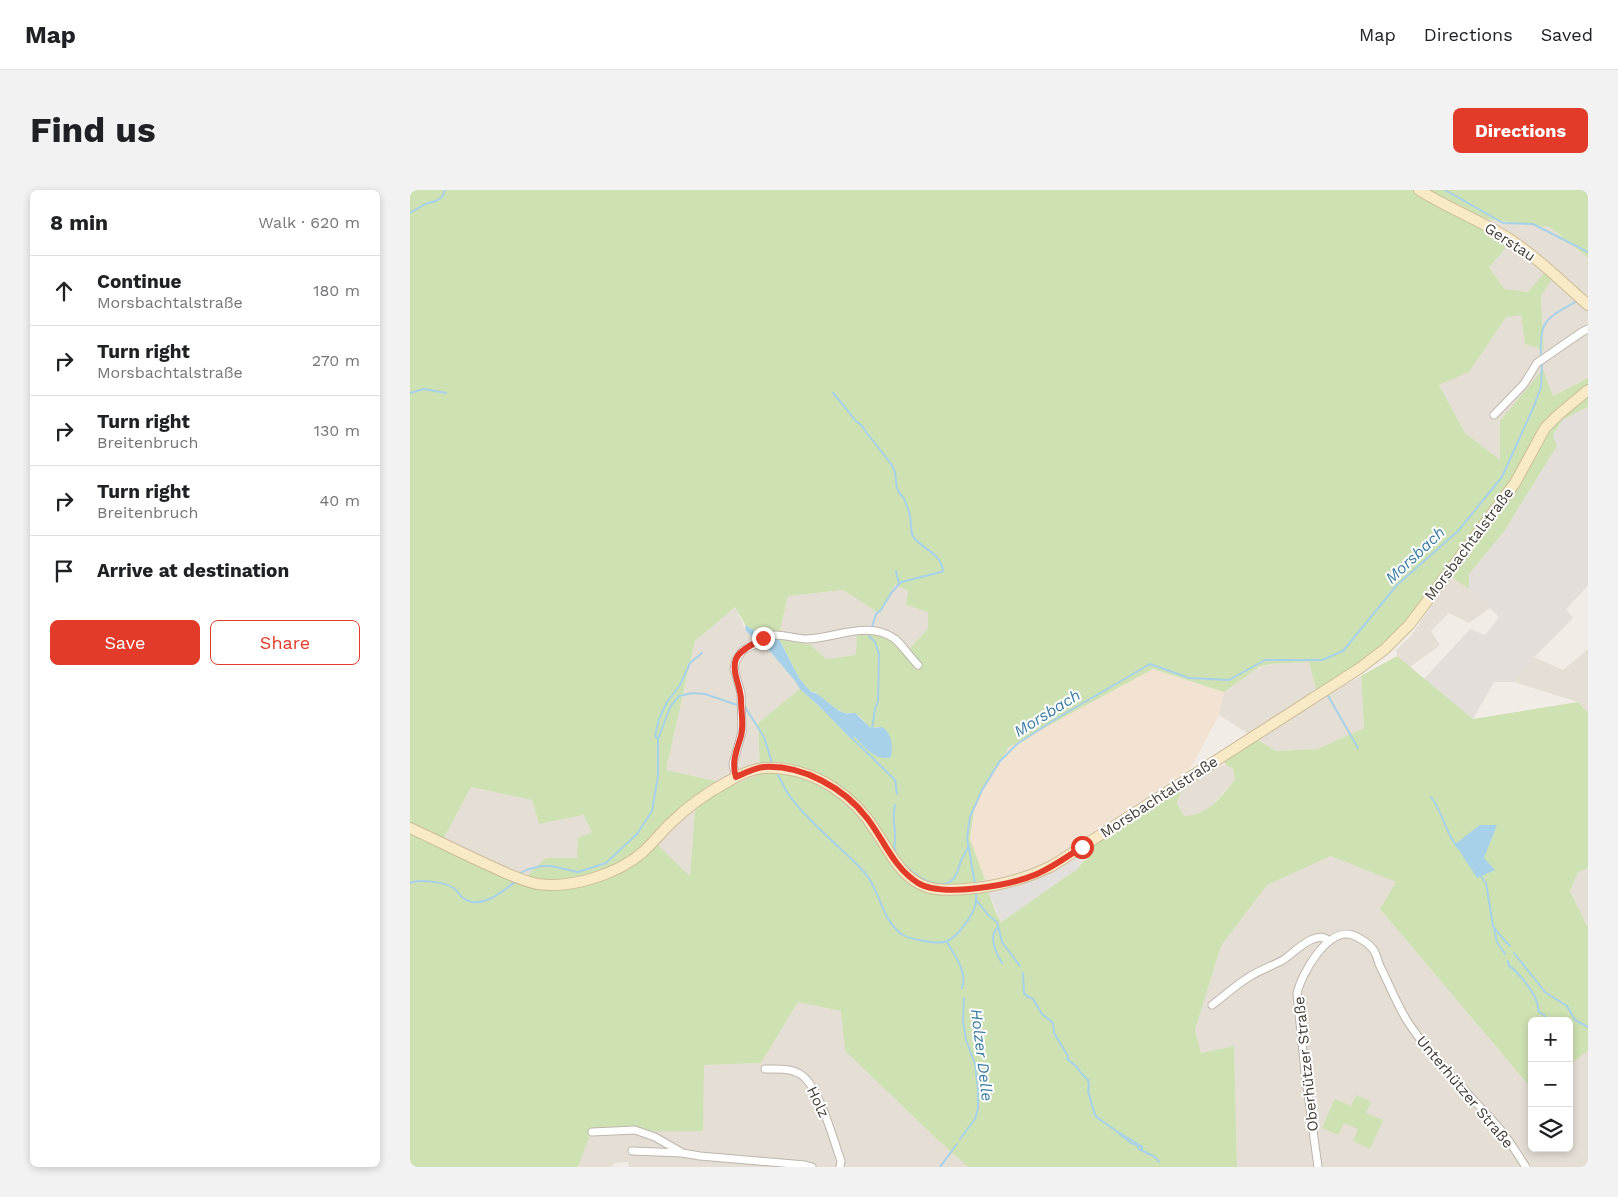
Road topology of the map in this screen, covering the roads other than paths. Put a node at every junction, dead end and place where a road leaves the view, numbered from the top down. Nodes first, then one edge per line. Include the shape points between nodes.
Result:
1 (1421, 191) edge
2 (1588, 304) edge
3 (1588, 329) edge
4 (1588, 390) edge
5 (1494, 415) dead end
6 (918, 665) dead end
7 (736, 777) junction
8 (410, 828) edge
9 (1329, 940) junction
10 (1212, 1005) dead end
11 (765, 1069) dead end
12 (592, 1132) dead end
13 (632, 1151) dead end
14 (682, 1153) junction
15 (812, 1167) edge
16 (840, 1167) edge
17 (1318, 1167) edge
18 (1526, 1167) edge

1 - 2 main road, Gerstau via 1508,238
3 - 5 street via 1538,364
4 - 7 main road, Morsbachtalstraße via 1545,428 1515,483 1398,637 1370,662 1052,866 1018,881 975,888 927,887 906,874 890,856 874,827 853,802 824,782 804,774 766,767
6 - 7 street via 895,640 870,630 808,639 778,634 767,636 743,650 734,669 740,685 741,702 741,735 733,764
7 - 8 main road, Morsbachtalstraße via 695,803 643,852 617,870 560,884 536,884 517,877
9 - 10 street, Unterhützer Straße via 1315,938 1303,944 1283,960 1248,977
9 - 17 street, Oberhützer Straße via 1305,972 1297,994
9 - 18 street, Unterhützer Straße via 1344,935 1356,937 1371,946 1405,1017 1419,1038 1500,1129
11 - 16 street, Holz via 798,1072 807,1080 826,1118
12 - 14 street via 635,1130 655,1137
13 - 14 street
14 - 15 street

